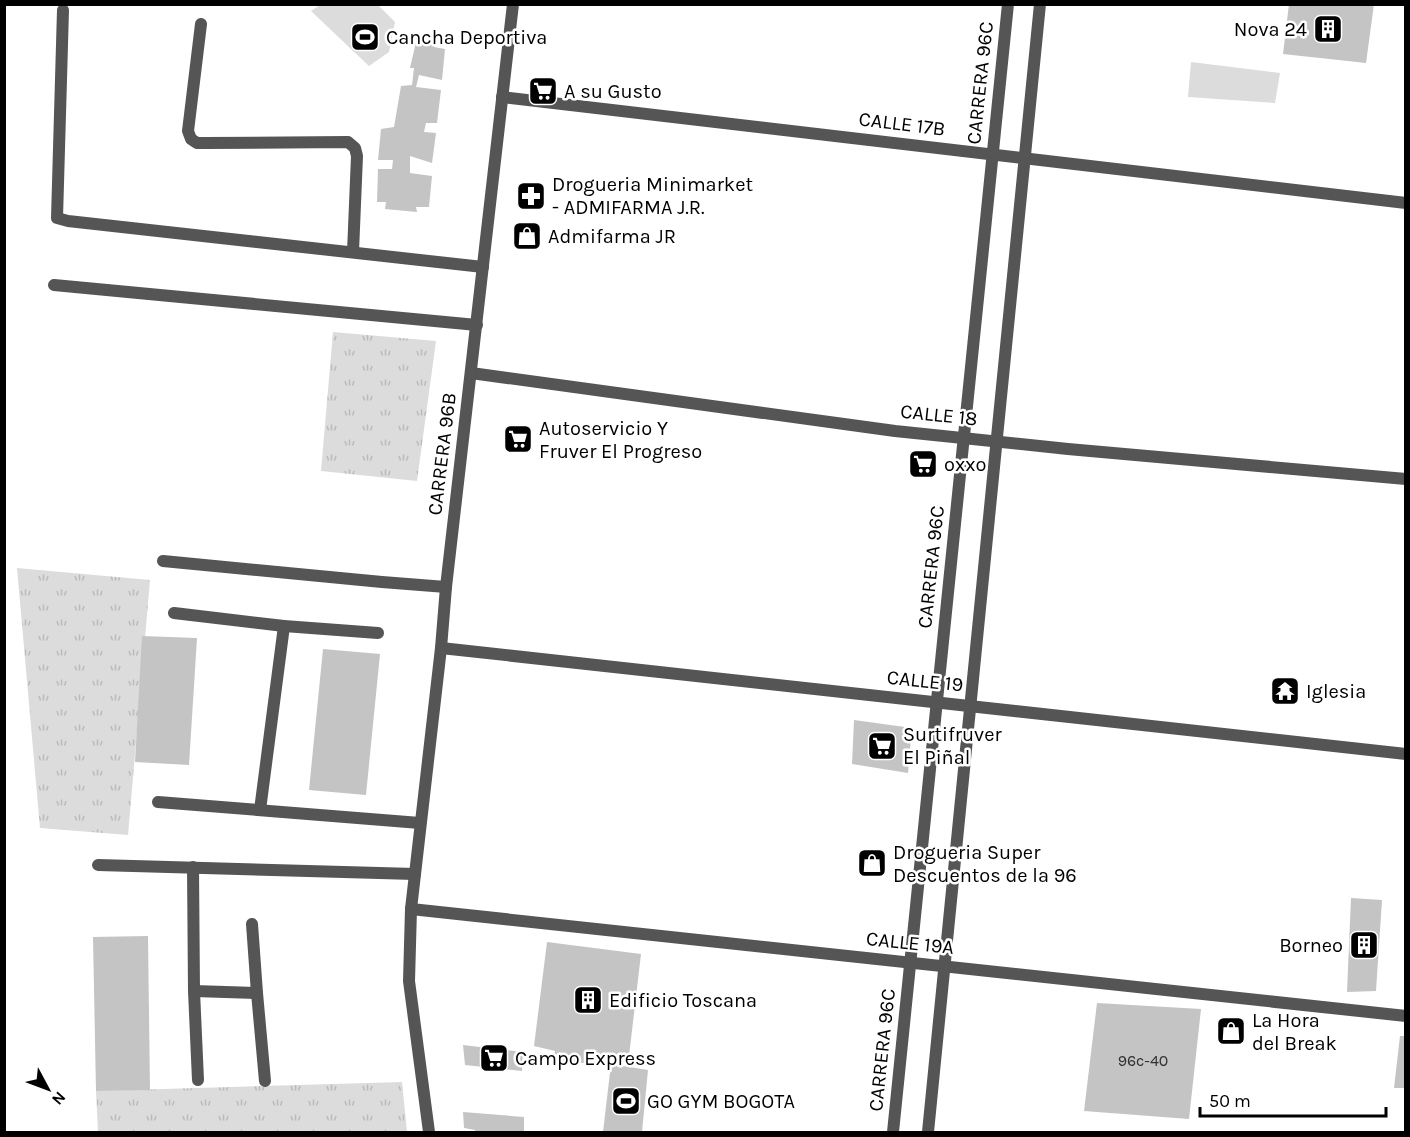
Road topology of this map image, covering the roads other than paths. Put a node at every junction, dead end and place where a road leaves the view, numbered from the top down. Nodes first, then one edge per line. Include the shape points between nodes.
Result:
1 (513, 4) edge
2 (1008, 4) edge
3 (1040, 4) edge
4 (63, 10) dead end
5 (201, 24) dead end
6 (502, 97) junction
7 (993, 154) junction
8 (1025, 158) junction
9 (1406, 202) edge
10 (353, 252) junction
11 (483, 267) junction
12 (54, 285) dead end
13 (477, 325) junction
14 (471, 373) junction
15 (964, 438) junction
16 (997, 441) junction
17 (1406, 479) edge
18 (163, 561) dead end
19 (446, 587) junction
20 (174, 613) dead end
21 (284, 626) junction
22 (378, 633) dead end
23 (441, 648) junction
24 (937, 702) junction
25 (970, 706) junction
26 (1406, 754) edge
27 (158, 802) dead end
28 (260, 810) junction
29 (420, 823) junction
30 (98, 865) dead end
31 (193, 867) junction
32 (415, 874) junction
33 (411, 909) junction
34 (252, 924) dead end
35 (910, 963) junction
36 (945, 966) junction
37 (194, 991) junction
38 (257, 993) junction
39 (1406, 1016) edge
40 (198, 1080) dead end
41 (265, 1081) dead end
42 (429, 1132) edge
43 (893, 1132) edge
44 (928, 1132) edge

1 - 6 street, CARRERA 96B
2 - 7 street, CARRERA 96C
3 - 8 street
4 - 10 street via 57,218
5 - 10 street via 188,131 191,139 204,143 348,142 357,156
6 - 7 street, CALLE 17B
6 - 11 street, CARRERA 96B
7 - 8 street, CALLE 17B
7 - 15 street, CARRERA 96C
8 - 9 street, CALLE 17B
8 - 16 street
10 - 11 street
11 - 13 street, CARRERA 96B
12 - 13 street
13 - 14 street, CARRERA 96B
14 - 15 street, CALLE 18
14 - 19 street, CARRERA 96B
15 - 16 street, CALLE 18
15 - 24 street, CARRERA 96C
16 - 17 street, CALLE 18
16 - 25 street
18 - 19 street
19 - 23 street, CARRERA 96B
20 - 21 street
21 - 22 street
21 - 28 street
23 - 24 street, CALLE 19
23 - 29 street, CARRERA 96B
24 - 25 street, CALLE 19
24 - 35 street, CARRERA 96C
25 - 26 street, CALLE 19
25 - 36 street
27 - 28 street
28 - 29 street
29 - 32 street, CARRERA 96B
30 - 31 street
31 - 32 street
31 - 37 street
32 - 33 street, CARRERA 96B
33 - 35 street, CALLE 19A
33 - 42 street, CARRERA 96B via 409,981
34 - 38 street
35 - 36 street, CALLE 19A
35 - 43 street, CARRERA 96C
36 - 39 street, CALLE 19A
36 - 44 street
37 - 38 street
37 - 40 street
38 - 41 street

